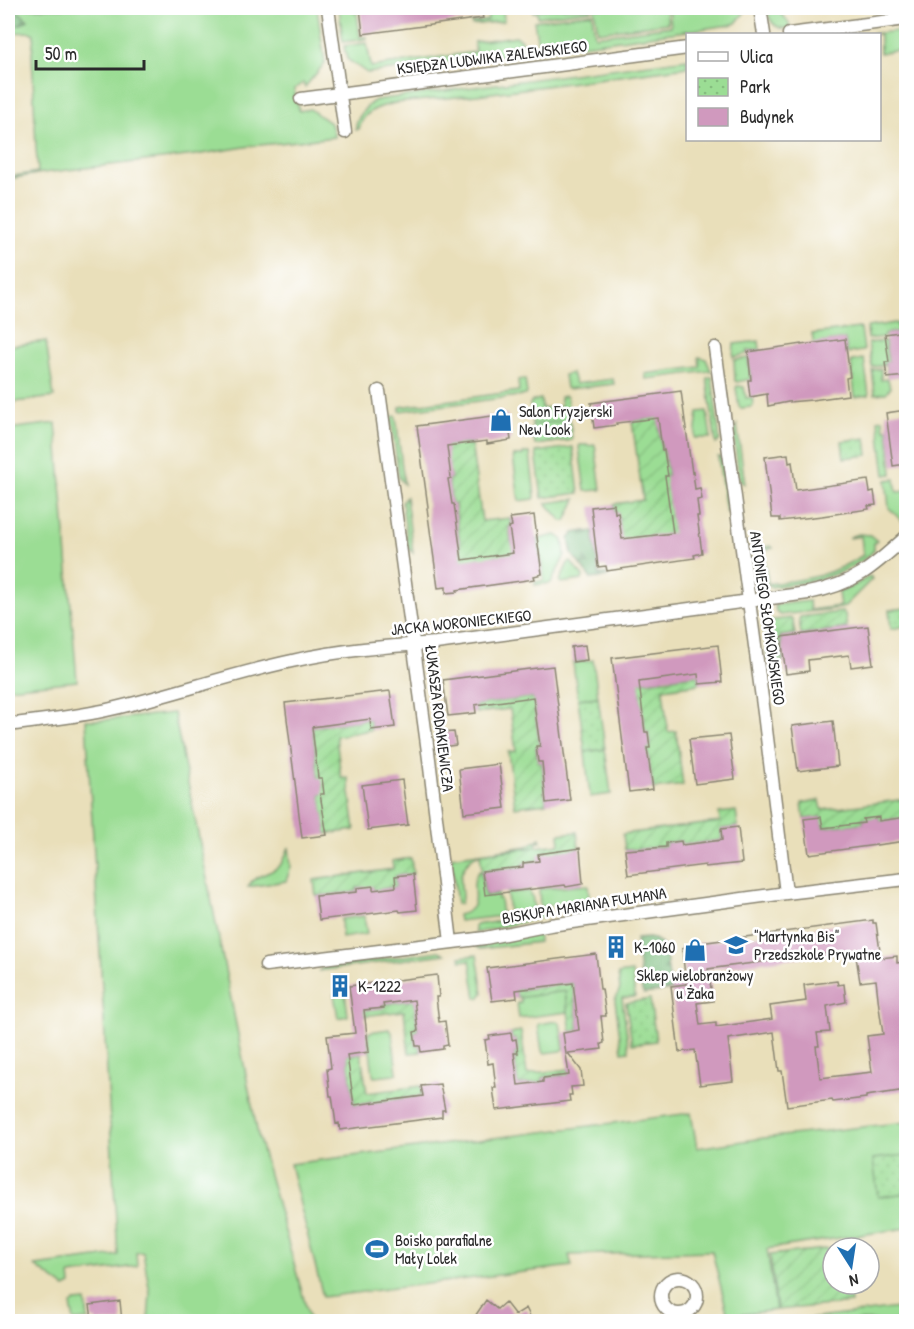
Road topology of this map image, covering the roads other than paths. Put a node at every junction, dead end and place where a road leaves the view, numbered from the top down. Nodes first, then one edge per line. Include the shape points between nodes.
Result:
1 (328, 8) edge
2 (760, 8) edge
3 (906, 19) edge
4 (764, 33) edge
5 (797, 33) edge
6 (686, 48) edge
7 (339, 93) junction
8 (301, 99) dead end
9 (345, 132) dead end
10 (715, 348) dead end
11 (379, 391) dead end
12 (906, 537) edge
13 (749, 602) junction
14 (414, 644) junction
15 (8, 725) edge
16 (906, 879) edge
17 (786, 893) junction
18 (451, 942) junction
19 (266, 965) dead end
20 (665, 1307) junction
21 (678, 1318) edge
22 (662, 1322) edge

1 - 7 street
2 - 4 street
3 - 5 street
6 - 7 street, KSIĘDZA LUDWIKA ZALEWSKIEGO
7 - 8 street, KSIĘDZA LUDWIKA ZALEWSKIEGO
7 - 9 street
10 - 13 street, ANTONIEGO SŁOMKOWSKIEGO
11 - 14 street, ŁUKASZA RODAKIEWICZA
12 - 13 street, JACKA WORONIECKIEGO via 877,563 844,583
13 - 14 street, JACKA WORONIECKIEGO
13 - 17 street, ANTONIEGO SŁOMKOWSKIEGO
14 - 15 street, JACKA WORONIECKIEGO via 306,658 111,709
14 - 18 street, ŁUKASZA RODAKIEWICZA
16 - 17 street, BISKUPA MARIANA FULMANA
17 - 18 street, BISKUPA MARIANA FULMANA
18 - 19 street, BISKUPA MARIANA FULMANA
20 - 21 street
20 - 21 street via 661,1298 663,1287 676,1278 687,1279 695,1286 697,1302
20 - 22 street

